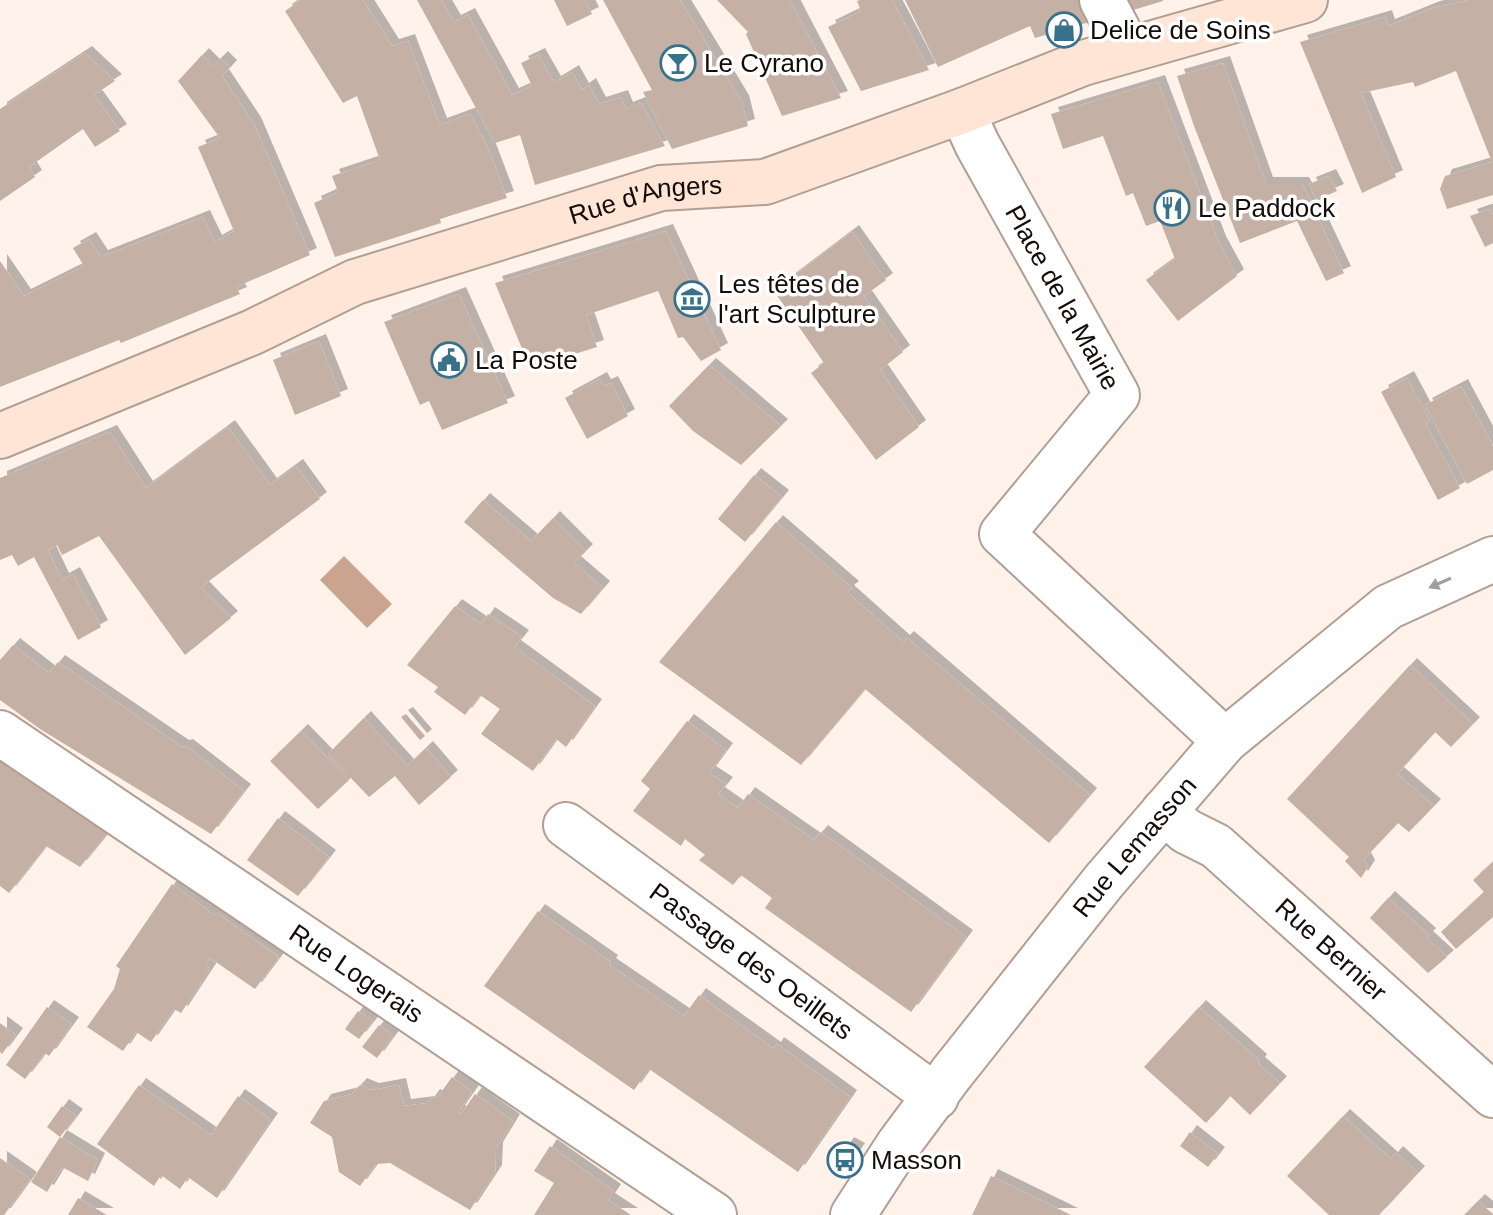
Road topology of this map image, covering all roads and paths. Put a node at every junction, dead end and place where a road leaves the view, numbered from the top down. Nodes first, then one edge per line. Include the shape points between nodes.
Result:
1 (1102, 0) edge
2 (1305, 0) edge
3 (1128, 49) junction
4 (962, 111) junction
5 (0, 436) edge
6 (1493, 559) edge
7 (0, 733) edge
8 (1225, 741) junction
9 (1164, 811) junction
10 (566, 825) dead end
11 (1493, 1095) edge
12 (936, 1097) junction
13 (714, 1215) edge
14 (853, 1215) edge

1 - 3 street
2 - 3 main road, Rue d'Angers
3 - 4 main road, Rue d'Angers
4 - 5 main road, Rue d'Angers via 765,182 661,188 355,282 253,332
4 - 8 street, Place de la Mairie via 1117,395 1002,534
6 -> 8 street, Rue Lemasson via 1388,607
7 - 13 street, Rue Logerais
8 - 9 street, Rue Lemasson
9 - 11 street, Rue Bernier via 1186,831 1216,846
9 - 12 street, Rue Lemasson
10 - 12 street, Passage des Oeillets
12 - 14 street, Rue Lemasson

